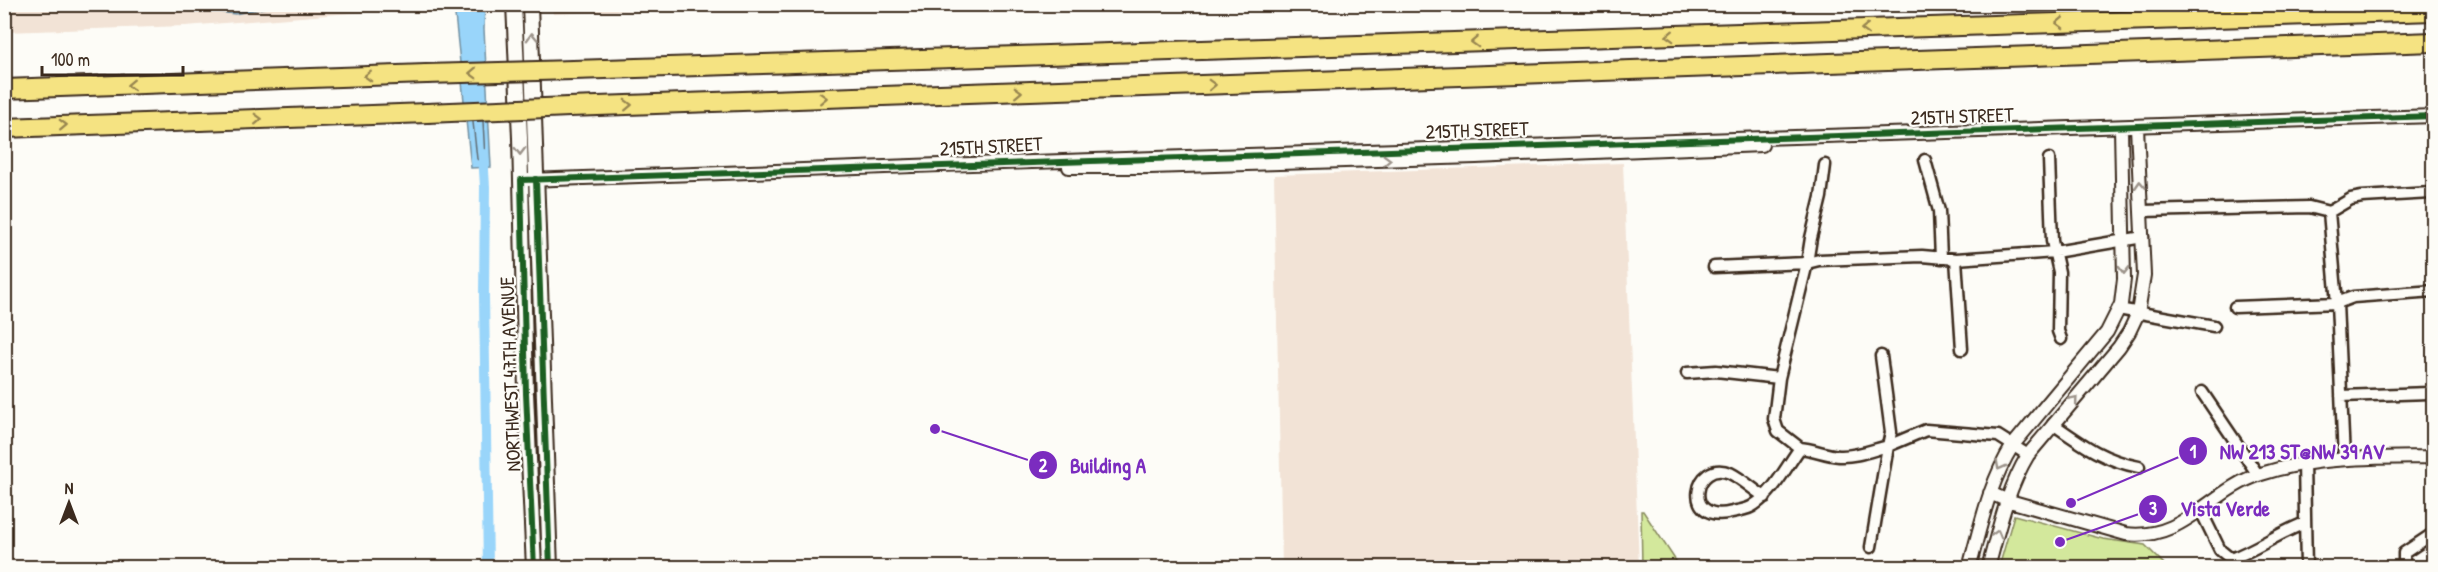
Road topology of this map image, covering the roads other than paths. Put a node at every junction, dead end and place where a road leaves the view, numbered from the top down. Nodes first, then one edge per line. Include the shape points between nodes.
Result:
1 (514, 4) edge
2 (530, 4) edge
3 (2433, 11) edge
4 (2433, 42) edge
5 (4, 89) edge
6 (2433, 116) edge
7 (2137, 127) junction
8 (4, 128) edge
9 (2121, 128) junction
10 (2049, 159) dead end
11 (1925, 160) dead end
12 (1824, 165) dead end
13 (536, 179) junction
14 (521, 180) junction
15 (2431, 193) dead end
16 (2142, 211) junction
17 (2329, 212) junction
18 (2143, 237) junction
19 (2124, 239) junction
20 (2055, 252) junction
21 (1941, 258) junction
22 (1956, 259) junction
23 (1807, 263) junction
24 (1714, 267) dead end
25 (2433, 291) edge
26 (2337, 303) junction
27 (2235, 308) dead end
28 (2118, 309) junction
29 (2138, 313) junction
30 (2214, 326) dead end
31 (2061, 339) dead end
32 (1962, 349) dead end
33 (1881, 356) dead end
34 (1687, 373) dead end
35 (1779, 378) junction
36 (2202, 393) dead end
37 (2429, 393) dead end
38 (2341, 396) junction
39 (2054, 424) junction
40 (2013, 445) junction
41 (1888, 446) junction
42 (1800, 448) junction
43 (2028, 455) junction
44 (2433, 457) edge
45 (2344, 459) junction
46 (2304, 462) junction
47 (2139, 467) dead end
48 (2258, 475) junction
49 (1990, 493) junction
50 (1765, 497) junction
51 (2006, 500) junction
52 (2201, 511) junction
53 (2305, 523) junction
54 (2433, 533) edge
55 (1871, 547) dead end
56 (534, 567) edge
57 (550, 567) edge
58 (1970, 567) edge
59 (1988, 567) edge
60 (2306, 567) edge
61 (2404, 567) edge

1 -> 14 main road, NORTHWEST 47TH AVENUE
13 -> 2 main road, NORTHWEST 47TH AVENUE
3 -> 5 highway, bridge
8 -> 4 highway, bridge
6 - 7 street, 215TH STREET
7 - 9 street, 215TH STREET
16 -> 7 street
9 - 13 street, 215TH STREET
9 - 19 street
10 - 20 street
11 - 21 street via 1939,211
12 - 23 street
13 - 14 street, 215TH STREET
13 - 57 main road, NORTHWEST 47TH AVENUE
14 - 56 main road, NORTHWEST 47TH AVENUE
15 - 17 street via 2351,199
16 - 17 street via 2309,207
16 - 18 street
17 - 26 street
18 - 19 street
18 - 29 street via 2144,275
19 - 20 street
19 -> 28 street via 2123,294
20 - 22 street
20 - 31 street
21 - 22 street
21 - 23 street
22 - 32 street
23 - 24 street
23 - 35 street
25 - 26 street via 2353,297
26 - 27 street
26 - 38 street
28 - 29 street
28 - 40 street via 2107,332
29 - 30 street
39 -> 29 street via 2119,347
33 - 41 street via 1891,432
34 - 35 street via 1716,371
35 - 42 street via 1774,419 1778,431
36 - 48 street
37 - 38 street
38 - 45 street
39 - 43 street
39 - 47 street via 2094,453
40 - 41 street via 1998,436 1926,430
40 - 43 street
40 -> 49 street
41 - 42 street via 1838,456
41 - 55 street
42 - 50 street
43 - 51 street
44 - 45 street
45 - 46 street
46 - 48 street
46 - 53 street
48 - 52 street
49 - 51 street
49 - 58 street
50 - 50 street via 1752,507 1711,513 1700,505 1697,493 1701,481 1721,471
51 - 52 street via 2141,536 2167,531
59 -> 51 street
52 - 53 street via 2220,550 2231,559
53 - 60 street
54 - 61 street via 2404,553

